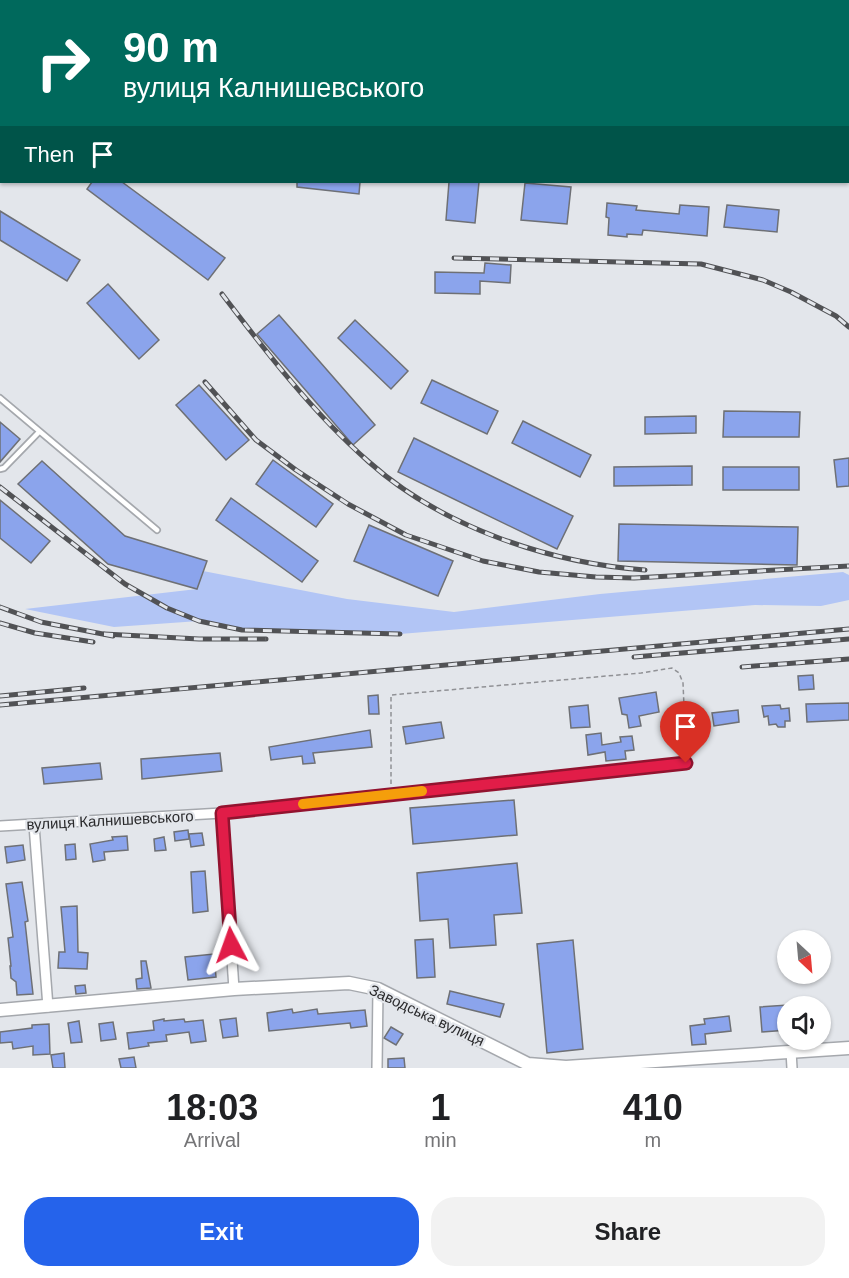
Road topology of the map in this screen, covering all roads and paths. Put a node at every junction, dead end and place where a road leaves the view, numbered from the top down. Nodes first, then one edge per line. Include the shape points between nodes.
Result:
1 (0, 398) edge
2 (39, 432) junction
3 (0, 469) edge
4 (158, 530) dead end
5 (686, 763) joint
6 (391, 794) junction
7 (222, 813) junction
8 (34, 825) junction
9 (0, 826) edge
10 (378, 989) junction
11 (234, 990) junction
12 (48, 1007) junction
13 (0, 1010) edge
14 (849, 1048) edge
15 (791, 1051) junction
16 (632, 1066) edge
17 (377, 1068) edge
18 (792, 1068) edge

1 - 2 lane
2 - 3 lane
2 - 4 lane
5 - 6 street, вулиця Калнишевського
5 - 6 path via 683,683 672,668 391,695
6 - 7 street, вулиця Калнишевського
7 - 8 street, вулиця Калнишевського
7 - 11 street
8 - 9 street, вулиця Калнишевського
8 - 12 street
10 - 11 street, Заводська вулиця via 349,983
10 - 16 street, Заводська вулиця via 528,1064
10 - 17 street
11 - 12 street, Заводська вулиця
12 - 13 street, Заводська вулиця
14 - 15 street, Заводська вулиця
15 - 16 street, Заводська вулиця
15 - 18 street

